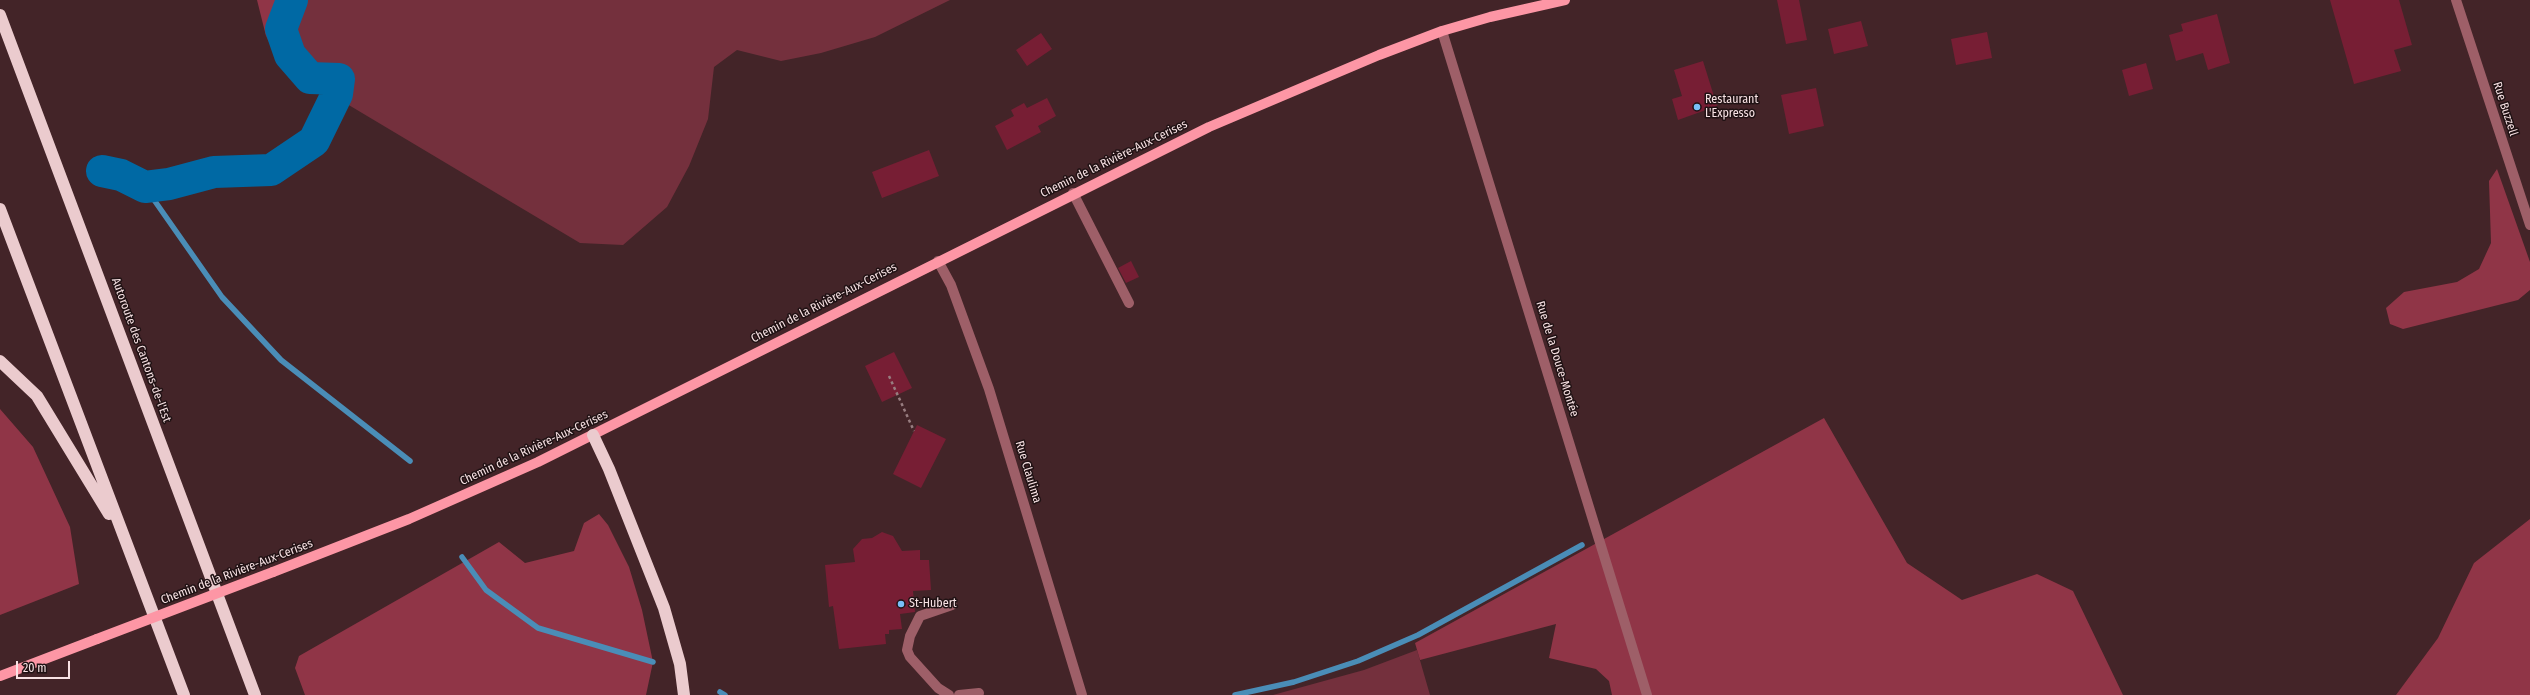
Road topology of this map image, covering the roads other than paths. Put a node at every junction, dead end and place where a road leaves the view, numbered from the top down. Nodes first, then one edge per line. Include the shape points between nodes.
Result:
1 (1565, 0) edge
2 (2456, 0) edge
3 (0, 15) edge
4 (1442, 32) junction
5 (1074, 192) junction
6 (0, 209) edge
7 (2530, 225) edge
8 (938, 260) junction
9 (1129, 304) dead end
10 (0, 361) edge
11 (593, 435) junction
12 (126, 542) junction
13 (952, 605) dead end
14 (239, 652) junction
15 (0, 676) edge
16 (979, 693) dead end
17 (184, 695) edge
18 (255, 695) edge
19 (263, 695) edge
20 (684, 695) edge
21 (950, 695) edge
22 (959, 695) edge
23 (1082, 695) edge
24 (1647, 695) edge

1 - 4 main road, Chemin de la Rivière-Aux-Cerises via 1490,17
2 - 7 street, Rue Buzzell
3 - 14 highway, Autoroute des Cantons-de-l'Est
4 - 5 main road, Chemin de la Rivière-Aux-Cerises via 1372,58 1209,126
4 - 24 street, Rue de la Douce-Montée
5 - 8 main road, Chemin de la Rivière-Aux-Cerises
5 - 9 street
6 - 12 highway
8 - 11 main road, Chemin de la Rivière-Aux-Cerises
8 - 23 street, Rue Claulima via 951,285 984,376
10 - 12 highway via 28,386 48,412
11 - 15 main road, Chemin de la Rivière-Aux-Cerises, bridge via 438,507
11 - 20 highway via 664,608 680,664
12 - 17 highway
13 - 21 street via 920,616 910,636 907,650 910,657 938,688
14 - 18 highway, Autoroute des Cantons-de-l'Est
14 - 19 highway
16 - 22 street

